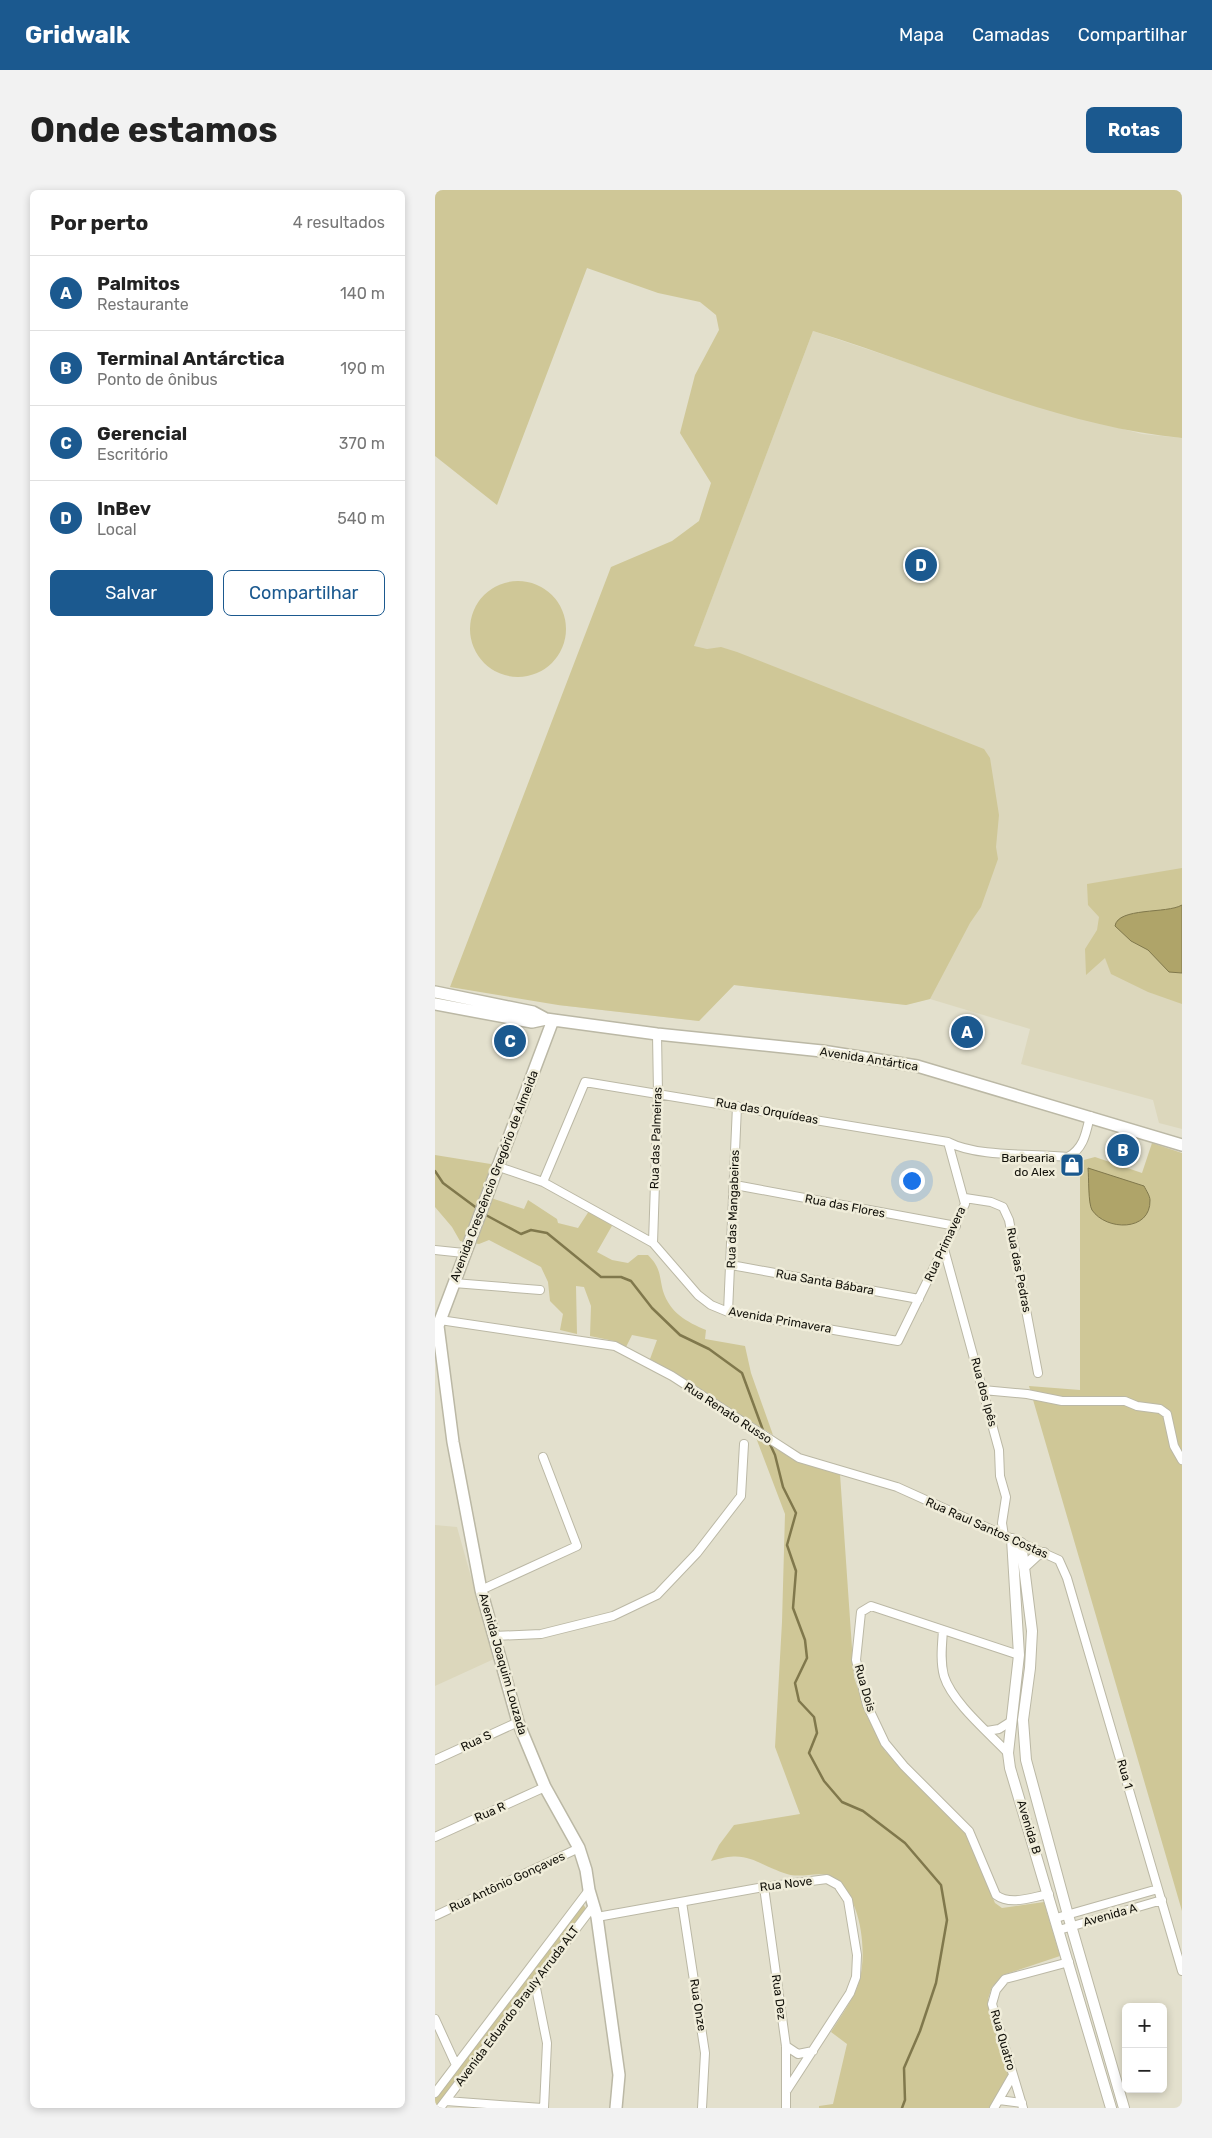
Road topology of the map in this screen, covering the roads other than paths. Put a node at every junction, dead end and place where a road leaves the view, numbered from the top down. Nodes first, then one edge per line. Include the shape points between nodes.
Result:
1 (435, 992) edge
2 (435, 1004) edge
3 (550, 1019) junction
4 (657, 1034) junction
5 (658, 1093) junction
6 (737, 1106) junction
7 (1091, 1116) junction
8 (948, 1142) junction
9 (1182, 1145) edge
10 (496, 1166) junction
11 (543, 1182) junction
12 (735, 1185) junction
13 (965, 1198) junction
14 (956, 1226) junction
15 (653, 1243) junction
16 (944, 1249) junction
17 (435, 1250) edge
18 (465, 1254) junction
19 (731, 1264) junction
20 (454, 1282) junction
21 (540, 1290) dead end
22 (919, 1299) junction
23 (728, 1312) junction
24 (438, 1326) edge
25 (898, 1341) joint
26 (1038, 1373) dead end
27 (983, 1390) junction
28 (744, 1444) dead end
29 (543, 1456) dead end
30 (1182, 1460) edge
31 (897, 1488) joint
32 (1012, 1539) junction
33 (1044, 1553) junction
34 (1024, 1567) junction
35 (1067, 1578) joint
36 (481, 1590) junction
37 (943, 1630) junction
38 (494, 1636) junction
39 (1019, 1655) junction
40 (518, 1722) junction
41 (1011, 1722) junction
42 (987, 1731) junction
43 (1008, 1753) junction
44 (435, 1760) edge
45 (545, 1787) junction
46 (435, 1837) edge
47 (579, 1848) junction
48 (764, 1887) junction
49 (1158, 1888) junction
50 (589, 1890) junction
51 (1049, 1894) junction
52 (1161, 1900) junction
53 (682, 1902) junction
54 (594, 1905) junction
55 (1068, 1915) junction
56 (435, 1916) edge
57 (597, 1918) junction
58 (1056, 1918) junction
59 (1071, 1927) junction
60 (1059, 1930) junction
61 (1069, 1962) junction
62 (1182, 1971) edge
63 (535, 1982) junction
64 (435, 2019) edge
65 (786, 2046) junction
66 (813, 2051) junction
67 (456, 2065) junction
68 (1013, 2075) junction
69 (787, 2090) junction
70 (435, 2093) edge
71 (999, 2100) junction
72 (446, 2101) junction
73 (494, 2106) edge
74 (1022, 2106) edge
75 (440, 2108) edge
76 (543, 2108) edge
77 (616, 2108) edge
78 (702, 2108) edge
79 (785, 2108) edge
80 (994, 2108) edge
81 (1111, 2108) edge
82 (1124, 2108) edge

1 - 3 main road, Avenida Antártica via 533,1012
2 - 3 main road, Avenida Antártica via 532,1022
3 - 4 main road, Avenida Antártica
3 - 10 main road, Avenida Crescêncio Gregório de Almeida
4 - 5 street, Rua das Palmeiras
4 - 7 main road, Avenida Antártica via 909,1064
5 - 6 street, Rua das Orquídeas
5 - 11 street, Rua das Orquídeas via 585,1082
5 - 15 street, Rua das Palmeiras
6 - 8 street, Rua das Orquídeas
6 - 12 street, Rua das Mangabeiras
7 - 8 street, Rua das Orquídeas via 1083,1142 1077,1152 1068,1157 976,1151
7 - 9 main road, Avenida Antártica
8 - 13 street, Rua Primavera
10 - 11 street, Avenida Primavera
10 - 18 main road, Avenida Crescêncio Gregório de Almeida
11 - 15 street, Avenida Primavera
12 - 14 street, Rua das Flores
12 - 19 street, Rua das Mangabeiras
13 - 14 street, Rua Primavera
13 - 26 street, Rua das Pedras via 1003,1207 1009,1220
14 - 16 street, Rua Primavera
15 - 23 street, Avenida Primavera via 698,1295 711,1306
16 - 22 street, Rua Primavera
16 - 27 street, Rua dos Ipês
17 - 18 street
18 - 20 main road, Avenida Crescêncio Gregório de Almeida
19 - 22 street, Rua Santa Bábara
19 - 23 street, Rua das Mangabeiras
20 - 21 street
20 - 24 main road, Avenida Crescêncio Gregório de Almeida
22 - 25 street, Rua Primavera
23 - 25 street, Avenida Primavera
24 - 31 street, Rua Renato Russo via 615,1346 672,1376 799,1458
24 - 36 main road, Avenida Joaquim Louzada via 453,1442
27 - 30 street via 1062,1401 1125,1401 1160,1409 1167,1414 1173,1446
27 - 32 street, Rua dos Ipês via 999,1450 1000,1476 1006,1491 1002,1523
28 - 38 street via 741,1496 697,1553 657,1595 613,1616 541,1634
29 - 36 street via 577,1546
31 - 32 street, Rua Raul Santos Costas
32 - 33 street, Rua Raul Santos Costas
32 - 34 street, Avenida B
32 - 39 street, Avenida B
33 - 34 street
33 - 35 street, Rua Raul Santos Costas via 1059,1560
34 - 55 street, Avenida B via 1032,1631 1023,1720 1026,1760
35 - 49 street, Rua 1
36 - 38 main road, Avenida Joaquim Louzada
37 - 39 street, Rua Dois
37 - 42 street via 941,1657 945,1677 956,1697
37 - 51 street, Rua Dois via 871,1606 865,1608 861,1612 856,1660 867,1705 885,1743 969,1831 996,1895 1012,1901
38 - 40 main road, Avenida Joaquim Louzada
39 - 41 street, Avenida B
40 - 44 street, Rua S
40 - 45 main road, Avenida Joaquim Louzada
41 - 42 street
41 - 43 street, Avenida B
42 - 43 street
43 - 51 street, Avenida B
45 - 46 street, Rua R
45 - 47 main road, Avenida Joaquim Louzada
47 - 50 main road, Avenida Joaquim Louzada
47 - 56 street, Rua Antônio Gonçaves
48 - 53 street, Rua Nove
48 - 65 street, Rua Dez
48 - 66 street, Rua Nove via 827,1879 838,1885 848,1900 857,1955 856,1976 850,1992
49 - 52 street, Rua 1
49 - 55 street, Avenida A
50 - 54 main road, Avenida Joaquim Louzada
50 - 67 street, Avenida Eduardo Brauly Arruda ALT
51 - 58 street, Avenida B
52 - 59 street, Avenida A
52 - 62 street, Rua 1
53 - 57 street, Rua Nove
53 - 78 street, Rua Onze via 705,2053
54 - 57 main road, Avenida Joaquim Louzada
54 - 63 street, Avenida Eduardo Brauly Arruda ALT
55 - 58 street, Avenida A
55 - 59 street, Avenida B
57 - 77 main road, Avenida Joaquim Louzada via 619,2075
58 - 60 street, Avenida B
59 - 60 street, Avenida A
59 - 82 street, Avenida B
60 - 61 street, Avenida B
61 - 68 street, Rua Quatro via 1005,1979 996,1990 993,2004
61 - 81 street, Avenida B
63 - 72 street, Avenida Eduardo Brauly Arruda ALT
63 - 76 street via 547,2043
64 - 67 street
65 - 66 street via 798,2054
65 - 69 street, Rua Dez
66 - 69 street, Rua Nove
67 - 70 street, Avenida Eduardo Brauly Arruda ALT
68 - 71 street
68 - 74 street, Rua Quatro
69 - 79 street, Rua Dez
71 - 74 street
71 - 80 street
72 - 73 street
72 - 75 street, Avenida Eduardo Brauly Arruda ALT
73 - 76 street

